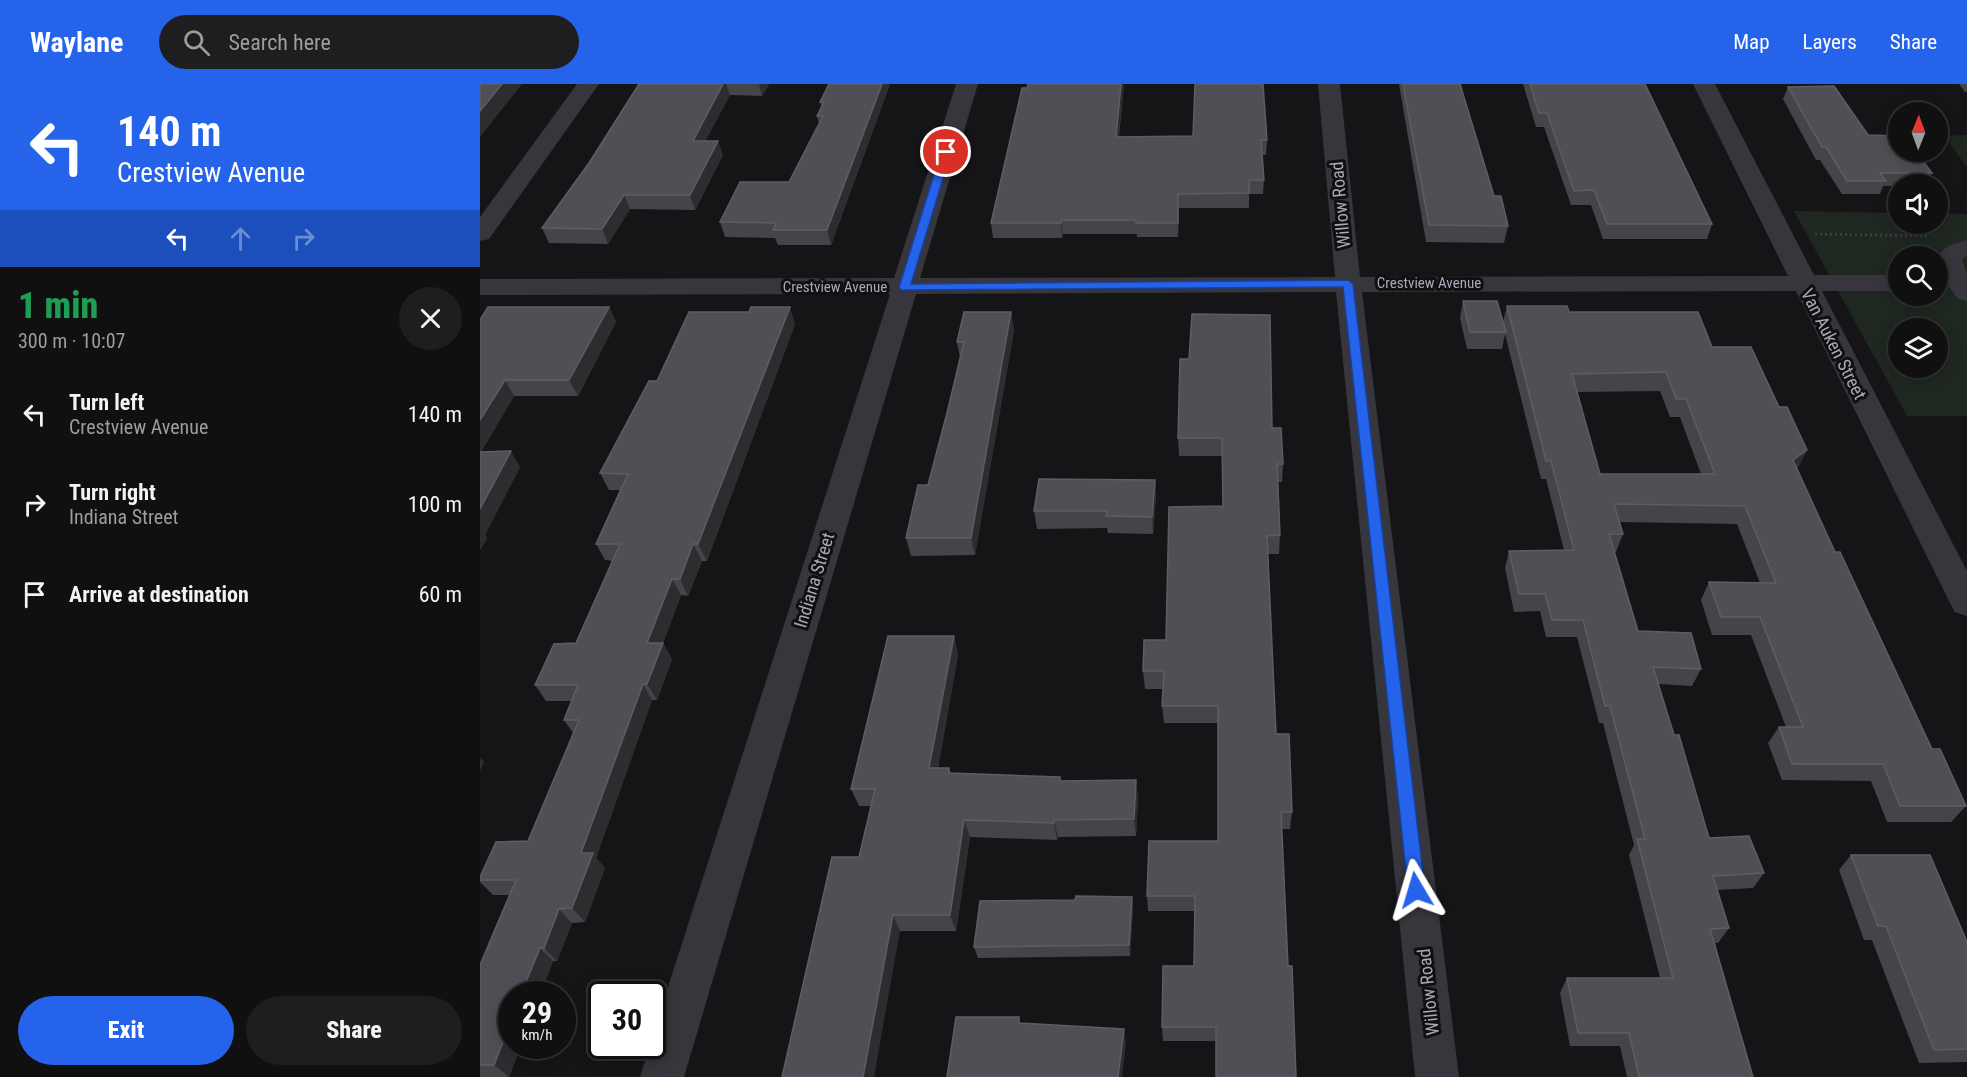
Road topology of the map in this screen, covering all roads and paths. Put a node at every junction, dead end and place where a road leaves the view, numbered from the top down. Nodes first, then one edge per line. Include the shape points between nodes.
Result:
1 (588, 84) edge
2 (967, 84) edge
3 (1329, 84) edge
4 (1704, 84) edge
5 (1778, 233) junction
6 (480, 234) edge
7 (1933, 236) dead end
8 (1967, 248) edge
9 (1802, 282) junction
10 (1888, 283) edge
11 (1348, 284) junction
12 (480, 287) edge
13 (904, 287) junction
14 (1955, 287) edge
15 (1967, 603) edge
16 (662, 1077) edge
17 (1437, 1077) edge

1 - 6 street
2 - 13 street, Indiana Street
3 - 11 street, Willow Road
4 - 5 street, Van Auken Street
5 - 7 path
5 - 9 street, Van Auken Street
8 - 14 street via 1949,257
9 - 10 street, Crestview Avenue
9 - 11 street, Crestview Avenue
9 - 15 street, Van Auken Street
11 - 13 street, Crestview Avenue
11 - 17 street, Willow Road
12 - 13 street, Crestview Avenue
13 - 16 street, Indiana Street

